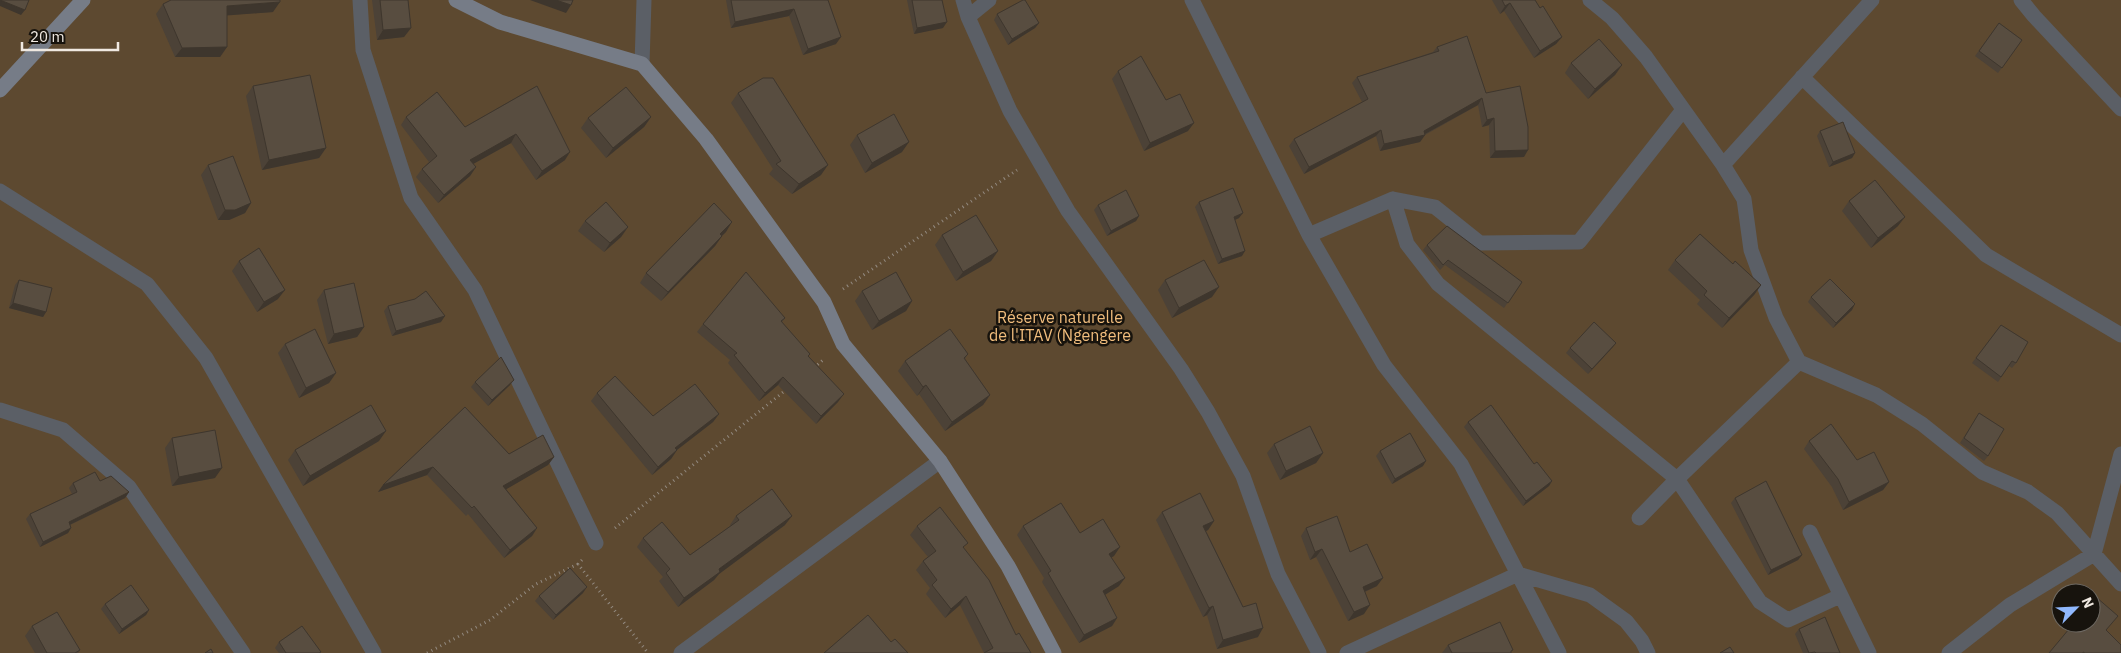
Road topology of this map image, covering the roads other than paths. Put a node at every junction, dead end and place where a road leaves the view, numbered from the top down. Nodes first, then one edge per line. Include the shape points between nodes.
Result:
1 (84, 0) edge
2 (360, 0) edge
3 (456, 0) edge
4 (644, 0) edge
5 (963, 0) edge
6 (989, 0) edge
7 (1192, 0) edge
8 (1590, 0) edge
9 (1872, 0) edge
10 (2021, 0) edge
11 (968, 17) junction
12 (642, 64) junction
13 (1802, 78) junction
14 (0, 90) edge
15 (2121, 109) edge
16 (1684, 110) junction
17 (1723, 165) junction
18 (0, 191) edge
19 (1393, 199) junction
20 (1309, 235) junction
21 (2121, 335) edge
22 (1799, 362) junction
23 (0, 410) edge
24 (2121, 454) edge
25 (940, 461) junction
26 (1677, 479) junction
27 (1640, 518) dead end
28 (1810, 532) dead end
29 (596, 543) road end
30 (2094, 554) junction
31 (1518, 574) junction
32 (2121, 584) edge
33 (1840, 596) junction
34 (243, 653) edge
35 (374, 653) edge
36 (681, 653) edge
37 (1054, 653) edge
38 (1318, 653) edge
39 (1347, 653) edge
40 (1559, 653) edge
41 (1648, 653) edge
42 (1869, 653) edge
43 (1949, 653) edge

1 - 14 street
2 - 29 street via 363,50 412,198 474,290
3 - 12 street via 500,22
4 - 12 street
5 - 11 street
6 - 11 street
7 - 20 street
8 - 16 street via 1612,18 1646,57
9 - 13 street
10 - 15 street
11 - 38 street via 1010,111 1068,211 1182,369 1208,412 1243,476 1278,574
12 - 25 street via 706,139 824,302 843,344
13 - 17 street
13 - 21 street via 1986,255
16 - 17 street
16 - 19 street via 1579,242 1480,243 1435,207
17 - 22 street via 1744,199 1751,250 1776,318
18 - 35 street via 147,284 153,291 206,358
19 - 20 street
19 - 26 street via 1407,244 1438,284
20 - 31 street via 1384,365 1461,464
22 - 26 street
22 - 30 street via 1876,395 1922,424 1982,472 2028,492 2057,513
23 - 34 street via 63,430 129,487
24 - 30 street
25 - 36 street
25 - 37 street via 1008,566
26 - 27 street
26 - 33 street via 1760,602 1788,620
28 - 33 street
30 - 32 street
30 - 43 street via 2010,605
31 - 39 street
31 - 40 street
31 - 41 street via 1590,595 1626,621
33 - 42 street

